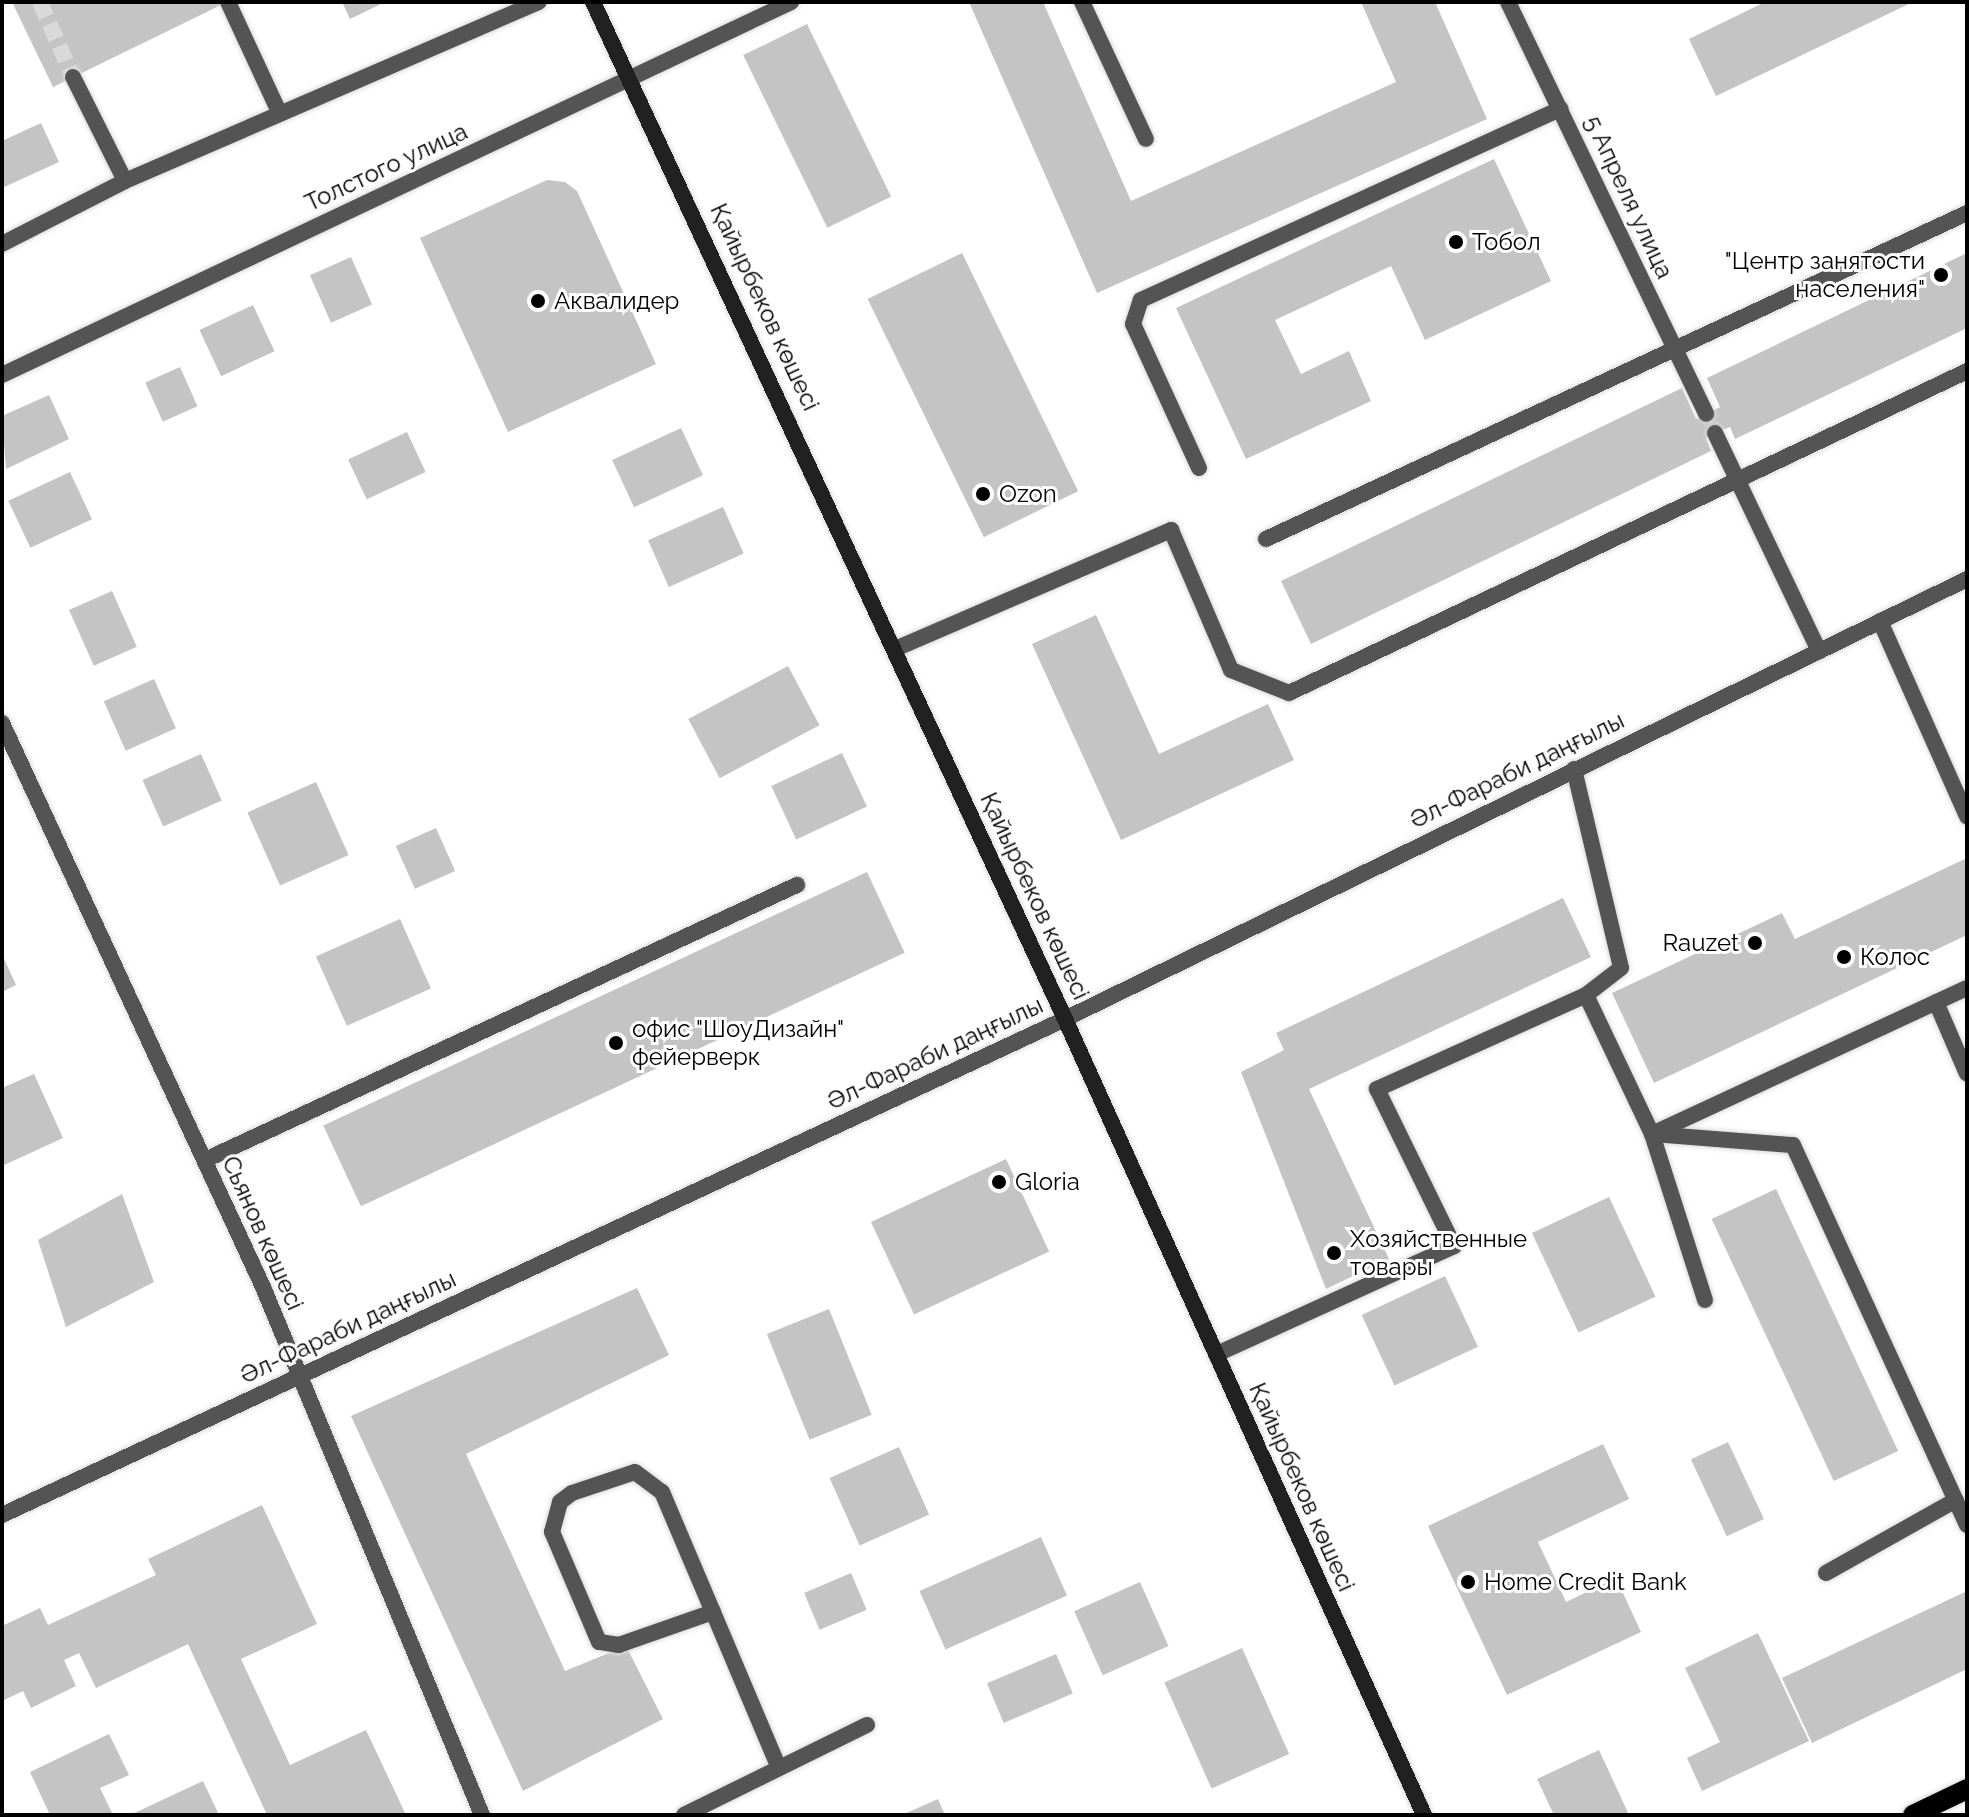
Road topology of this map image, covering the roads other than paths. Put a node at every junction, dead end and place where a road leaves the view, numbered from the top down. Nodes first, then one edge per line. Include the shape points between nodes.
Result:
1 (228, 2) edge
2 (539, 2) edge
3 (593, 2) edge
4 (791, 2) edge
5 (1082, 2) edge
6 (1515, 4) edge
7 (73, 77) tunnel mouth
8 (632, 77) junction
9 (1561, 109) junction
10 (280, 114) junction
11 (1146, 139) dead end
12 (125, 181) junction
13 (1967, 213) edge
14 (2, 244) edge
15 (1673, 346) junction
16 (1967, 371) edge
17 (2, 375) edge
18 (1706, 414) dead end
19 (1715, 433) dead end
20 (1199, 468) dead end
21 (1739, 482) junction
22 (1266, 539) dead end
23 (1967, 579) edge
24 (1880, 621) junction
25 (895, 649) junction
26 (1819, 651) junction
27 (2, 723) edge
28 (1574, 769) junction
29 (1967, 816) edge
30 (797, 885) dead end
31 (1967, 988) edge
32 (1586, 995) junction
33 (1936, 1002) junction
34 (1065, 1019) junction
35 (1967, 1074) edge
36 (1652, 1134) junction
37 (205, 1160) junction
38 (1705, 1300) dead end
39 (1217, 1354) junction
40 (299, 1376) junction
41 (1956, 1500) junction
42 (2, 1515) edge
43 (1967, 1525) edge
44 (1826, 1573) dead end
45 (713, 1612) junction
46 (867, 1725) dead end
47 (779, 1768) junction
48 (1967, 1789) edge
49 (482, 1815) edge
50 (684, 1815) edge
51 (1424, 1815) edge
52 (1913, 1815) edge

1 - 10 street
2 - 10 street
3 - 8 main road, Қайырбеков көшесі
4 - 8 street, Толстого улица
5 - 11 street
6 - 9 street, 5 Апреля улица
7 - 12 street
8 - 17 street, Толстого улица
8 - 25 main road, Қайырбеков көшесі
9 - 15 street, 5 Апреля улица
9 - 20 street via 1141,300 1133,324
10 - 12 street
12 - 14 street
13 - 15 street
15 - 18 street, 5 Апреля улица
15 - 22 street
16 - 21 street
19 - 21 street
21 - 25 street via 1289,693 1231,670 1171,530
21 - 26 street
23 - 24 street, Әл-Фараби даңғылы
24 - 26 street, Әл-Фараби даңғылы
24 - 29 street
25 - 34 main road, Қайырбеков көшесі
26 - 28 street, Әл-Фараби даңғылы
27 - 37 street, Сьянов көшесі
28 - 32 street via 1621,968
28 - 34 street, Әл-Фараби даңғылы
30 - 37 street
31 - 33 street
32 - 36 street
32 - 39 street via 1377,1089 1454,1246
33 - 35 street
33 - 36 street
34 - 39 main road, Қайырбеков көшесі
34 - 40 street, Әл-Фараби даңғылы
36 - 38 street
36 - 41 street via 1793,1145
37 - 40 street, Сьянов көшесі
39 - 51 main road, Қайырбеков көшесі
40 - 42 street, Әл-Фараби даңғылы
40 - 49 street, Сьянов көшесі
41 - 43 street
41 - 44 street
45 - 45 street via 662,1492 649,1479 635,1472 560,1502 552,1532 599,1642 619,1645
45 - 47 street
46 - 47 street
47 - 50 street
48 - 52 main road

